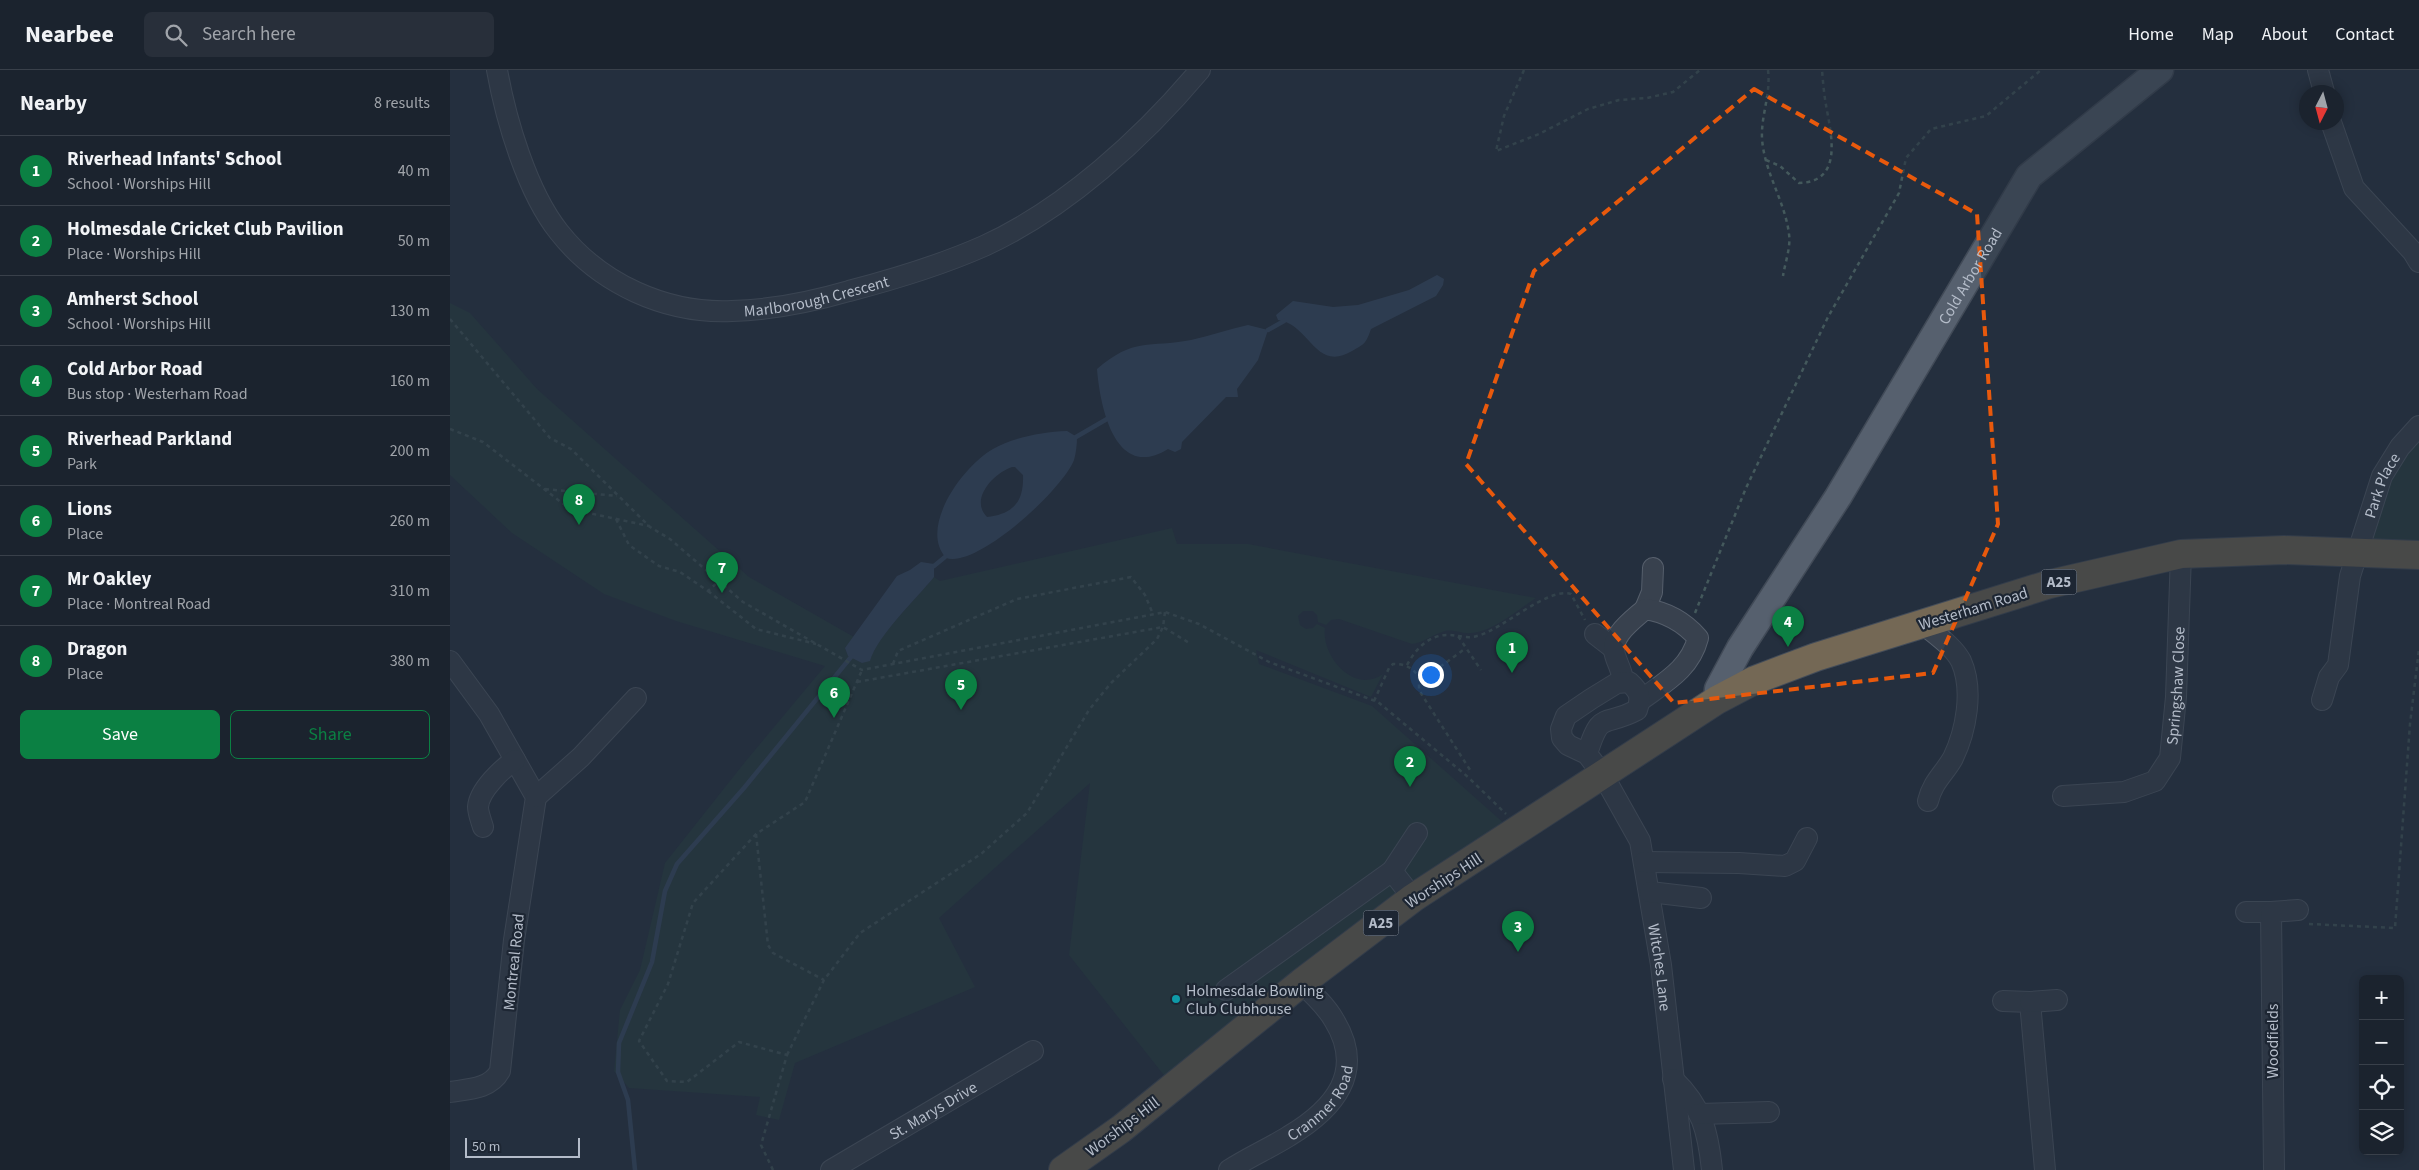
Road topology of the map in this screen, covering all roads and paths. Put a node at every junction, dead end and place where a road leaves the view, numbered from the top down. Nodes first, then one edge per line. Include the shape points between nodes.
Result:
1 (497, 70) edge
2 (1200, 70) edge
3 (1524, 70) edge
4 (1700, 70) edge
5 (1768, 70) edge
6 (1822, 70) edge
7 (2041, 70) edge
8 (2160, 70) edge
9 (2318, 70) edge
10 (2322, 85) edge
11 (2334, 130) edge
12 (1766, 160) junction
13 (2419, 262) edge
14 (1783, 276) dead end
15 (450, 319) edge
16 (2419, 426) edge
17 (450, 429) edge
18 (545, 489) junction
19 (618, 496) junction
20 (616, 519) junction
21 (650, 527) junction
22 (2357, 552) junction
23 (2181, 554) junction
24 (2419, 555) edge
25 (1653, 568) dead end
26 (719, 581) junction
27 (708, 591) junction
28 (1645, 608) junction
29 (1165, 612) junction
30 (1153, 614) junction
31 (1923, 624) junction
32 (1163, 627) junction
33 (1689, 628) junction
34 (1596, 634) joint
35 (1458, 636) junction
36 (1192, 644) dead end
37 (820, 646) junction
38 (1466, 648) junction
39 (1613, 648) junction
40 (2419, 649) edge
41 (450, 661) edge
42 (893, 664) junction
43 (1408, 666) junction
44 (862, 670) junction
45 (1481, 670) dead end
46 (1419, 677) junction
47 (1623, 681) junction
48 (856, 682) junction
49 (636, 698) dead end
50 (1641, 700) junction
51 (1717, 700) junction
52 (2322, 700) dead end
53 (1374, 701) junction
54 (515, 760) junction
55 (1595, 765) junction
56 (1472, 774) dead end
57 (2063, 796) dead end
58 (536, 797) junction
59 (1928, 800) dead end
60 (483, 827) dead end
61 (1522, 829) junction
62 (1417, 833) dead end
63 (756, 834) junction
64 (1807, 838) dead end
65 (1644, 862) junction
66 (1392, 871) junction
67 (1650, 892) junction
68 (1413, 898) junction
69 (1701, 898) dead end
70 (2298, 910) joint
71 (2246, 912) dead end
72 (2271, 912) junction
73 (824, 980) junction
74 (1301, 983) junction
75 (1226, 990) dead end
76 (2057, 1000) dead end
77 (2003, 1001) dead end
78 (2030, 1002) junction
79 (1033, 1051) dead end
80 (786, 1055) junction
81 (1673, 1079) junction
82 (450, 1092) edge
83 (1768, 1112) dead end
84 (1699, 1114) junction
85 (773, 1170) edge
86 (830, 1170) edge
87 (1063, 1170) edge
88 (1229, 1170) edge
89 (1684, 1170) edge
90 (1712, 1170) edge
91 (2045, 1170) edge
92 (2274, 1170) edge

1 - 2 street, Marlborough Crescent via 507,118 522,161 557,231 571,246 616,282 643,295 675,306 730,312 812,301 850,291 958,256 1002,236 1068,196 1092,176 1150,123
3 - 4 path via 1504,116 1496,151 1588,109 1618,100 1673,92
5 - 12 path via 1770,87 1762,138
6 - 12 path via 1830,118 1830,166 1810,183 1799,183 1780,166
7 - 33 path via 1986,116 1931,129 1906,158 1900,193 1828,317 1746,488
8 - 51 main road, Cold Arbor Road via 2029,176 1838,497 1740,648 1718,689
9 - 10 street
11 - 13 street via 2354,188
12 - 14 path via 1789,235
15 - 19 path via 550,438 571,449
16 - 22 street, Park Place via 2400,447 2382,476
17 - 18 path via 483,442
18 - 19 path
18 - 20 path via 570,509
19 - 21 path
20 - 21 path
20 - 27 path via 629,544 659,566 680,572
21 - 26 path via 670,538
22 - 23 highway, Westerham Road / A25 via 2284,550
22 - 24 highway, Westerham Road / A25
22 - 52 street, Park Place via 2350,576 2340,658
23 - 31 highway, Westerham Road / A25 via 2050,584
23 - 57 street, Springshaw Close via 2176,697 2170,758 2155,781 2124,792
25 - 28 street via 1652,592
26 - 27 path
26 - 37 path via 743,602
27 - 37 path via 756,629
28 - 33 street via 1657,610
28 - 39 street via 1619,635
29 - 30 path
29 - 32 path
29 - 53 path via 1199,624 1269,662
30 - 42 path
30 - 42 path via 1146,595 1131,577 1017,599 898,651
31 - 51 highway, Westerham Road / A25 via 1816,657 1755,680
31 - 59 street via 1952,649 1960,661 1967,698 1964,728 1958,745 1952,760 1934,783
32 - 36 path
32 - 48 path
32 - 73 path via 1157,639 1111,683 1089,710 1027,813 981,854 860,933
33 - 50 street via 1698,638 1687,662 1675,676
34 - 35 path via 1566,592 1548,598 1478,636
34 - 39 street
35 - 38 path
35 - 43 path via 1445,635 1424,643 1415,650
37 - 44 path
38 - 45 path
38 - 46 path via 1429,675
39 - 47 street via 1622,669
40 - 70 path via 2410,724 2395,928 2307,924
41 - 54 street via 489,714
42 - 44 path
43 - 46 path
43 - 53 path via 1393,664 1389,668
44 - 48 path
46 - 56 path via 1419,690
47 - 50 street via 1638,689
47 - 55 street via 1566,716 1561,729 1562,738 1568,745
48 - 63 path via 805,802
49 - 58 street via 581,757
50 - 55 street via 1637,710 1602,722 1594,732
51 - 55 highway, Worships Hill / A25
53 - 61 path via 1445,758
54 - 58 street
54 - 60 street via 500,770 479,802
55 - 61 highway, Worships Hill / A25 via 1561,800
55 - 65 street, Witches Lane via 1640,841
58 - 82 street, Montreal Road via 514,940 500,1071 491,1082 480,1087
61 - 68 highway, Worships Hill / A25
62 - 66 street
63 - 73 path via 768,945 773,953
63 - 80 path via 694,903 668,984 639,1041 667,1081 687,1082 740,1042
64 - 65 street via 1795,862 1785,866
65 - 67 street, Witches Lane
66 - 68 street
66 - 75 street
67 - 69 street
67 - 81 street, Witches Lane
68 - 74 highway, Worships Hill / A25
70 - 72 street
71 - 72 street
72 - 92 street, Woodfields
73 - 80 path
74 - 87 highway, Worships Hill / A25 via 1128,1123
74 - 88 street, Cranmer Road via 1334,1020 1344,1042 1348,1063 1342,1088 1324,1111 1290,1136
76 - 78 street
77 - 78 street
78 - 91 street
79 - 86 street, St. Marys Drive
80 - 85 path via 761,1145
81 - 84 street via 1696,1104
81 - 89 street, Witches Lane
83 - 84 street
84 - 90 street via 1710,1150

